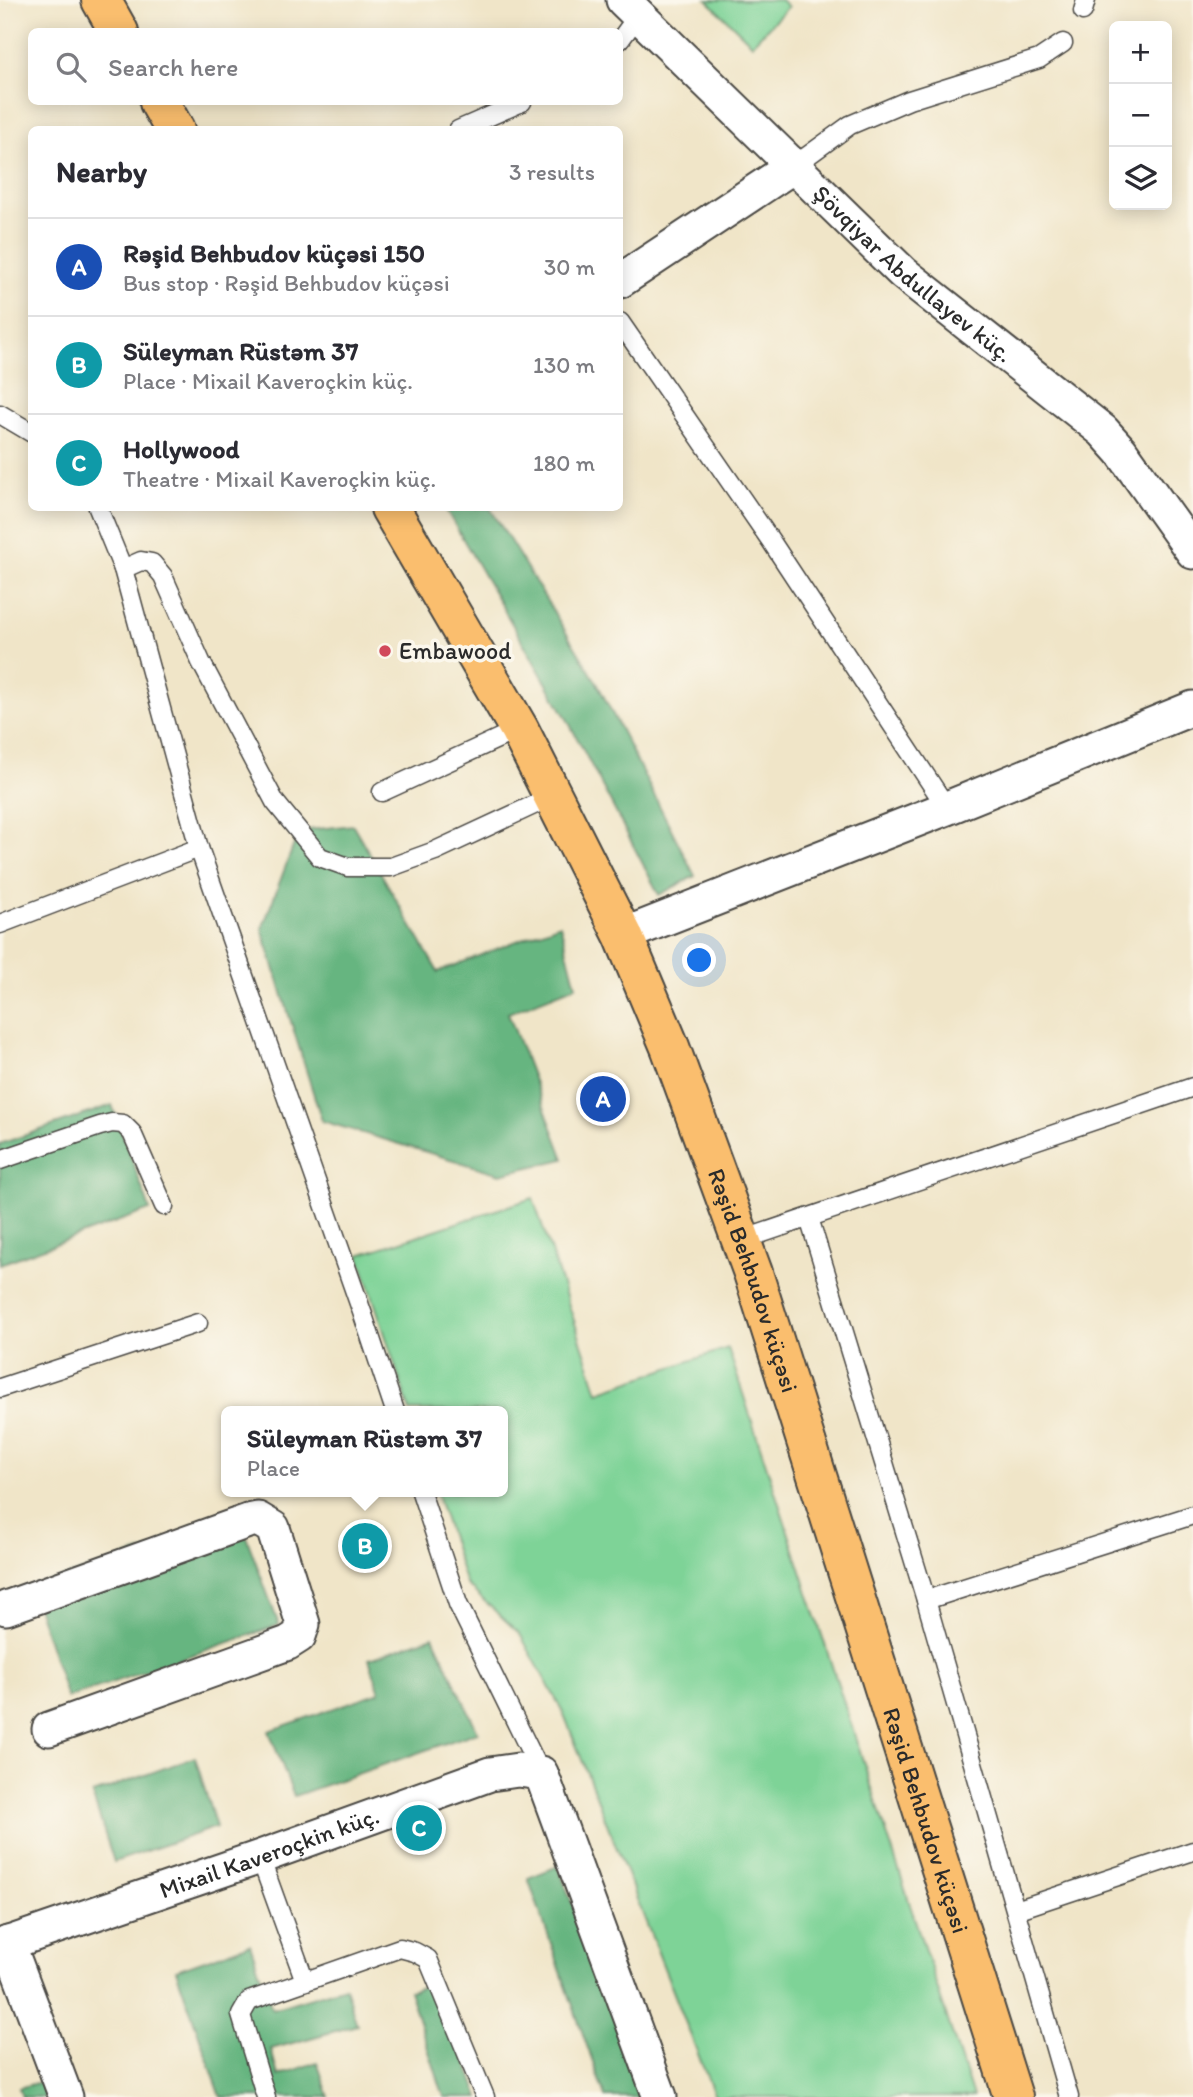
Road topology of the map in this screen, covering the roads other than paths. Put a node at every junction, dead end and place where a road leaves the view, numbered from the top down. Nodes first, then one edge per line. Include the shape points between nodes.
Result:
1 (102, 0) edge
2 (631, 7) edge
3 (117, 28) edge
4 (623, 31) edge
5 (1063, 43) dead end
6 (161, 105) edge
7 (515, 105) edge
8 (173, 126) edge
9 (467, 126) edge
10 (795, 165) junction
11 (623, 279) edge
12 (623, 326) edge
13 (0, 414) edge
14 (28, 431) edge
15 (99, 511) edge
16 (392, 511) edge
17 (1193, 552) edge
18 (123, 569) junction
19 (1193, 708) edge
20 (519, 729) junction
21 (382, 792) dead end
22 (553, 796) junction
23 (947, 808) junction
24 (199, 848) junction
25 (0, 924) edge
26 (622, 935) junction
27 (1193, 1087) edge
28 (0, 1160) edge
29 (164, 1206) dead end
30 (808, 1218) junction
31 (742, 1240) junction
32 (198, 1323) dead end
33 (0, 1388) edge
34 (393, 1406) edge
35 (423, 1497) edge
36 (1193, 1515) edge
37 (926, 1600) junction
38 (6, 1608) dead end
39 (49, 1729) dead end
40 (541, 1773) junction
41 (1193, 1852) edge
42 (260, 1857) junction
43 (1016, 1910) junction
44 (4, 1945) edge
45 (305, 1981) junction
46 (66, 2097) edge
47 (266, 2097) edge
48 (485, 2097) edge
49 (660, 2097) edge
50 (1013, 2097) edge
51 (1069, 2097) edge

1 - 3 main road
2 - 4 lane
2 - 10 street, Şövqiyar Abdullayev küç.
5 - 10 lane via 1039,59 909,100 850,125
6 - 8 main road
7 - 9 lane
10 - 11 street
10 - 17 street, Şövqiyar Abdullayev küç. via 923,291 1103,431
12 - 23 lane
13 - 14 lane
15 - 18 lane
16 - 20 main road, Rəşid Behbudov küçəsi
18 - 22 lane via 141,561 152,563 163,576 201,662 275,802 320,857 348,867 391,867
18 - 24 lane
19 - 23 street
20 - 21 lane
20 - 22 main road, Rəşid Behbudov küçəsi
22 - 26 main road, Rəşid Behbudov küçəsi
23 - 26 street
24 - 25 lane
24 - 34 lane
26 - 31 main road, Rəşid Behbudov küçəsi via 670,1047
27 - 30 lane
28 - 29 lane via 100,1126 123,1124 132,1133
30 - 31 lane
30 - 37 lane
31 - 50 main road, Rəşid Behbudov küçəsi
32 - 33 lane
35 - 40 lane via 458,1604
36 - 37 lane
37 - 43 lane
38 - 39 street via 248,1521 258,1519 273,1528 303,1624 299,1636
40 - 42 street, Mixail Kaveroçkin küç. via 490,1774
40 - 49 street
41 - 43 lane
42 - 44 street, Mixail Kaveroçkin küç.
42 - 45 lane
43 - 51 lane
44 - 46 street
45 - 47 lane via 249,2001 241,2015
45 - 48 lane via 400,1948 428,1959

